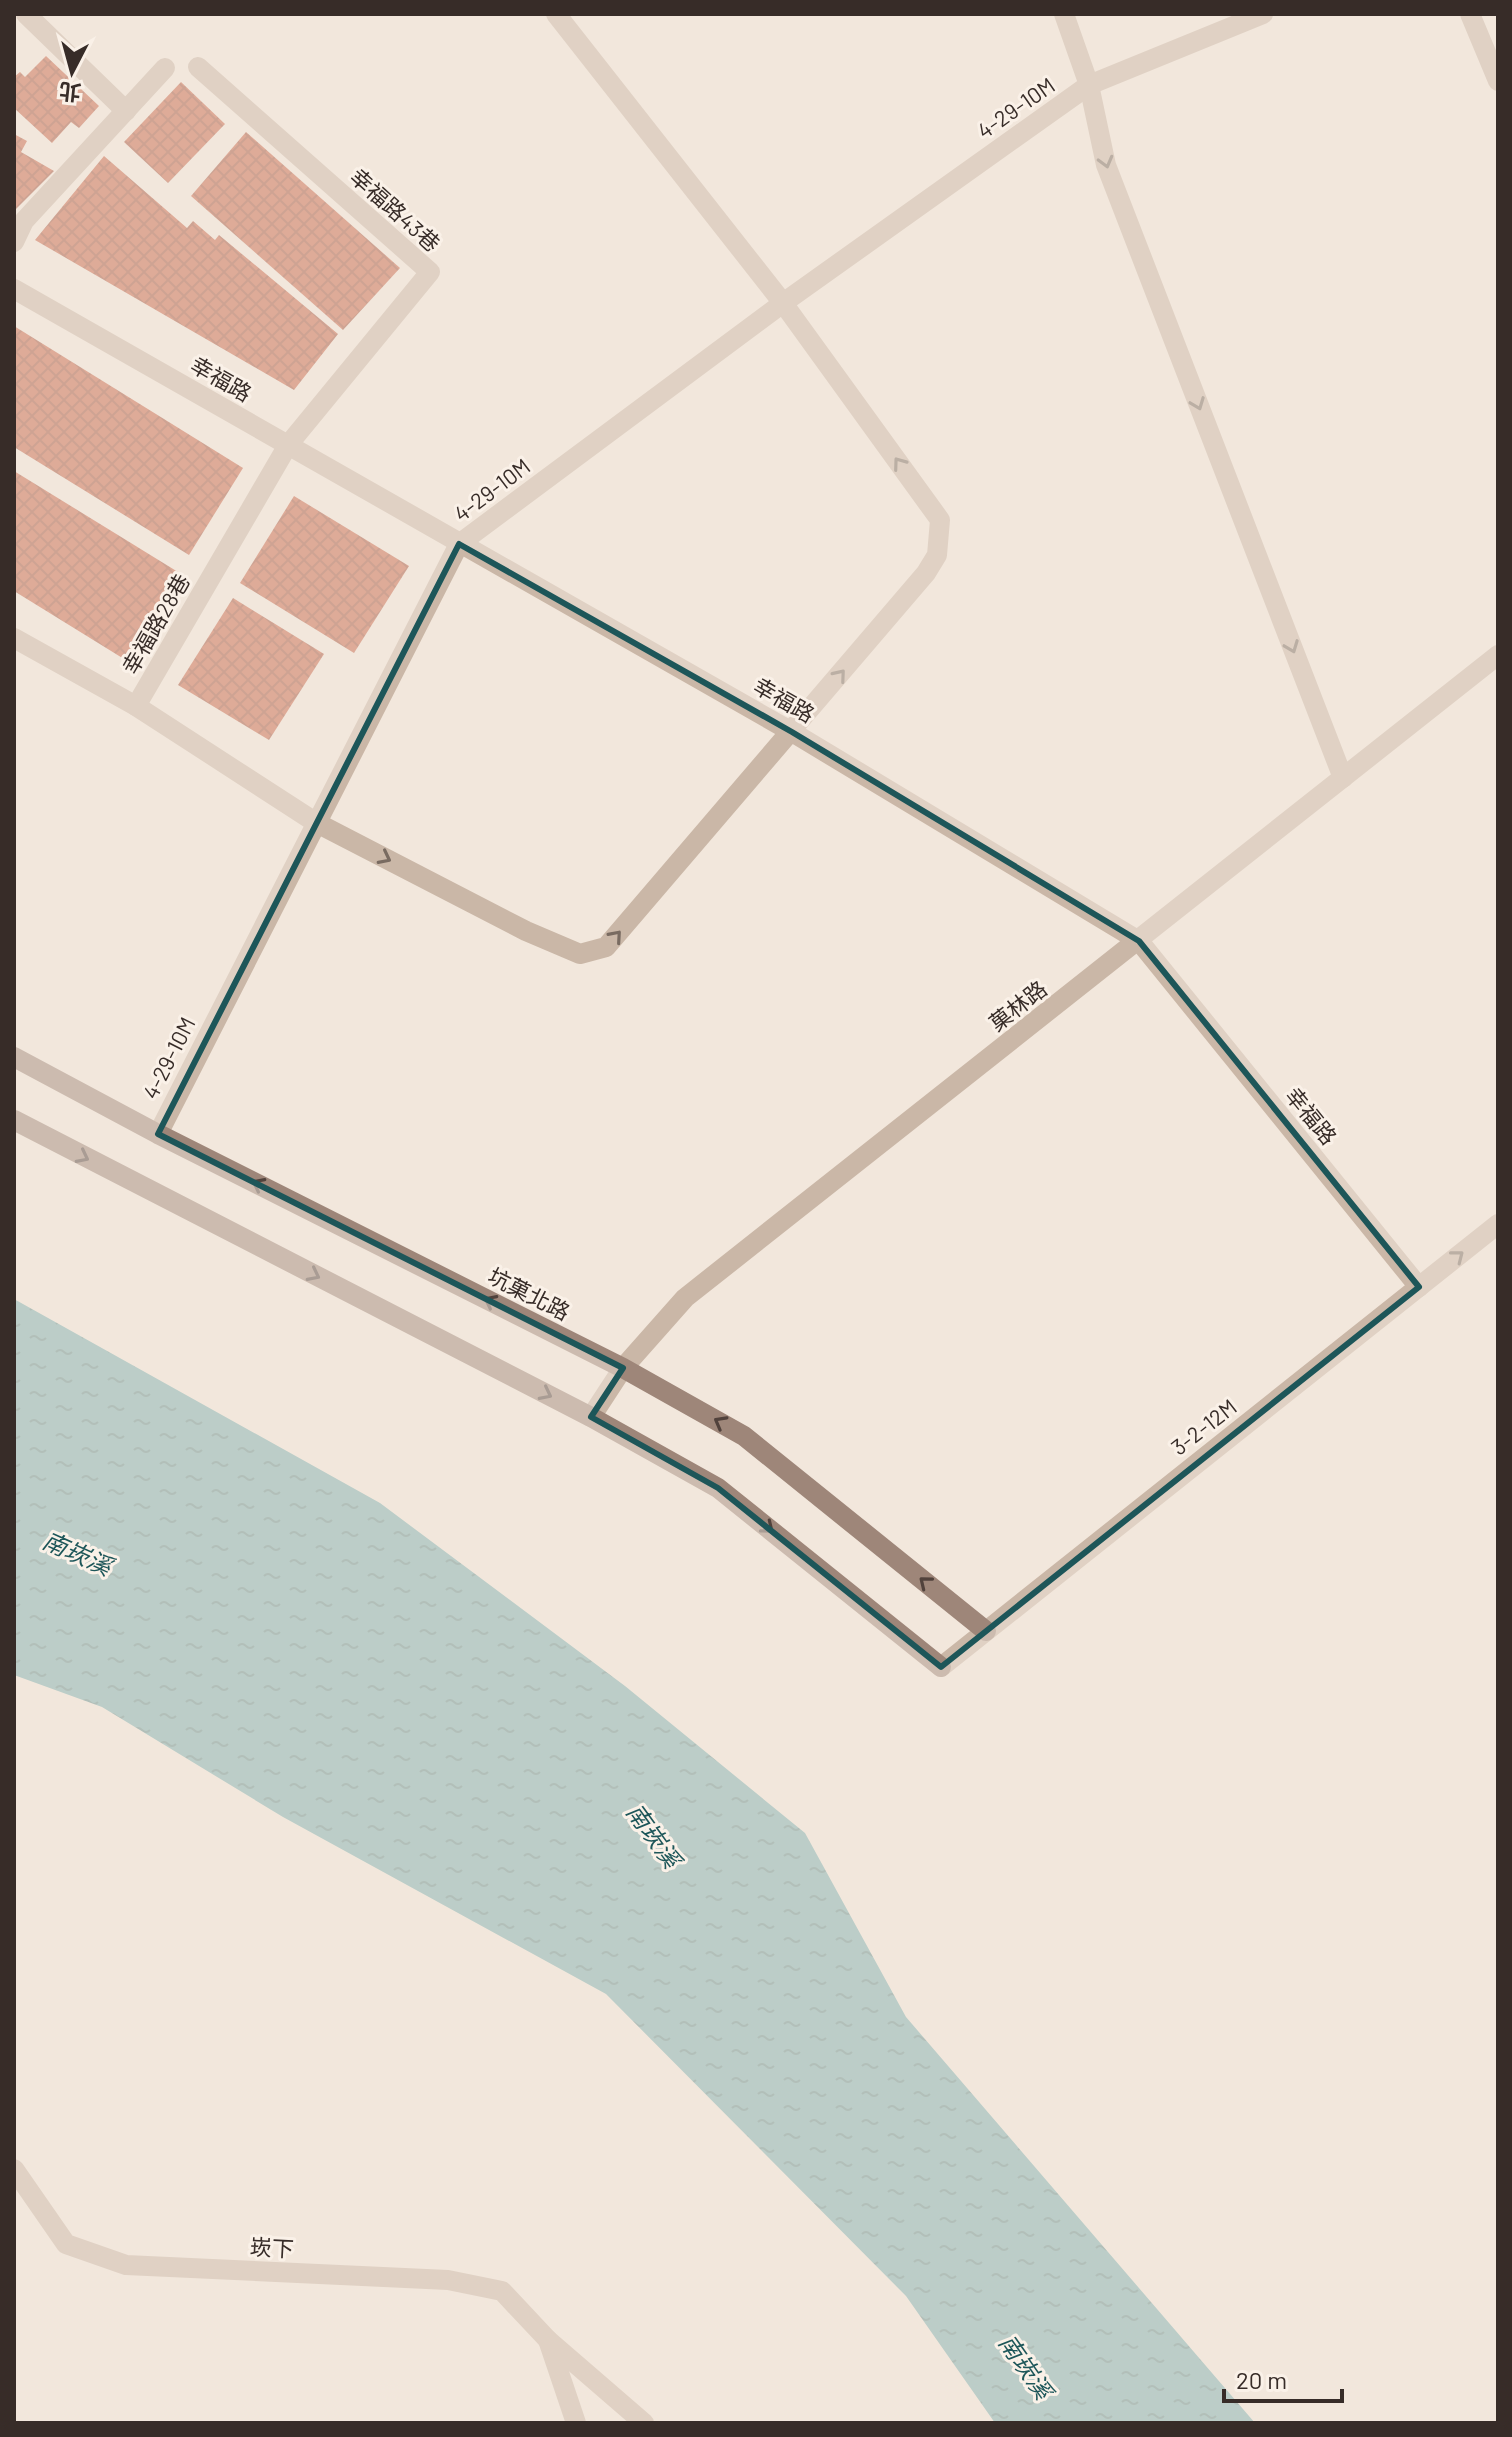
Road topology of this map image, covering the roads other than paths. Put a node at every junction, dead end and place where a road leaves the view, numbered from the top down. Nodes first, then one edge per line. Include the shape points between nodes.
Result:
1 (25, 14) edge
2 (556, 14) edge
3 (1064, 14) edge
4 (1263, 14) edge
5 (1470, 14) edge
6 (14, 25) edge
7 (198, 67) dead end
8 (165, 68) dead end
9 (1498, 81) edge
10 (1089, 85) junction
11 (126, 111) junction
12 (14, 242) edge
13 (14, 289) edge
14 (783, 303) junction
15 (288, 445) junction
16 (459, 544) junction
17 (14, 638) edge
18 (1498, 655) edge
19 (136, 706) junction
20 (792, 732) junction
21 (1343, 778) junction
22 (315, 822) junction
23 (1139, 941) junction
24 (14, 1057) edge
25 (14, 1120) edge
26 (158, 1134) junction
27 (1498, 1224) edge
28 (1419, 1287) junction
29 (623, 1368) junction
30 (591, 1417) junction
31 (986, 1631) junction
32 (14, 2169) edge
33 (548, 2340) junction
34 (576, 2423) edge
35 (644, 2423) edge

1 - 6 street
1 - 11 street
2 - 14 street
3 - 10 street
4 - 10 street, 4-29-10M
5 - 9 street
7 - 15 street, 幸福路43巷 via 430,272
8 - 11 street
10 - 14 street, 4-29-10M
10 -> 21 street via 1106,165
11 - 12 street via 24,221
13 - 15 street, 幸福路
14 - 16 street, 4-29-10M
20 -> 14 street via 926,573 937,555 940,520
15 - 16 street, 幸福路
15 - 19 street, 幸福路28巷
16 - 20 street, 幸福路
16 - 22 street, 4-29-10M
17 - 19 street, 幸福路28巷
18 - 21 street, 菓林路
19 - 22 street
22 -> 20 street via 580,954 606,947
20 - 23 street, 幸福路
21 - 23 street, 菓林路
22 - 26 street, 4-29-10M
23 - 28 street, 幸福路
23 - 29 street, 菓林路 via 685,1298
24 - 26 street, 坑菓北路
25 -> 30 street
29 -> 26 street, 坑菓北路
28 -> 27 street, 3-2-12M
28 - 31 street, 3-2-12M
29 - 30 street, 菓林路
31 -> 29 street, 坑菓北路 via 744,1436
30 -> 31 street, 3-2-12M via 718,1488 941,1667
32 - 33 street, 崁下 via 66,2244 126,2265 448,2280 502,2291
33 - 34 street, 崁下
33 - 35 street, 崁下

